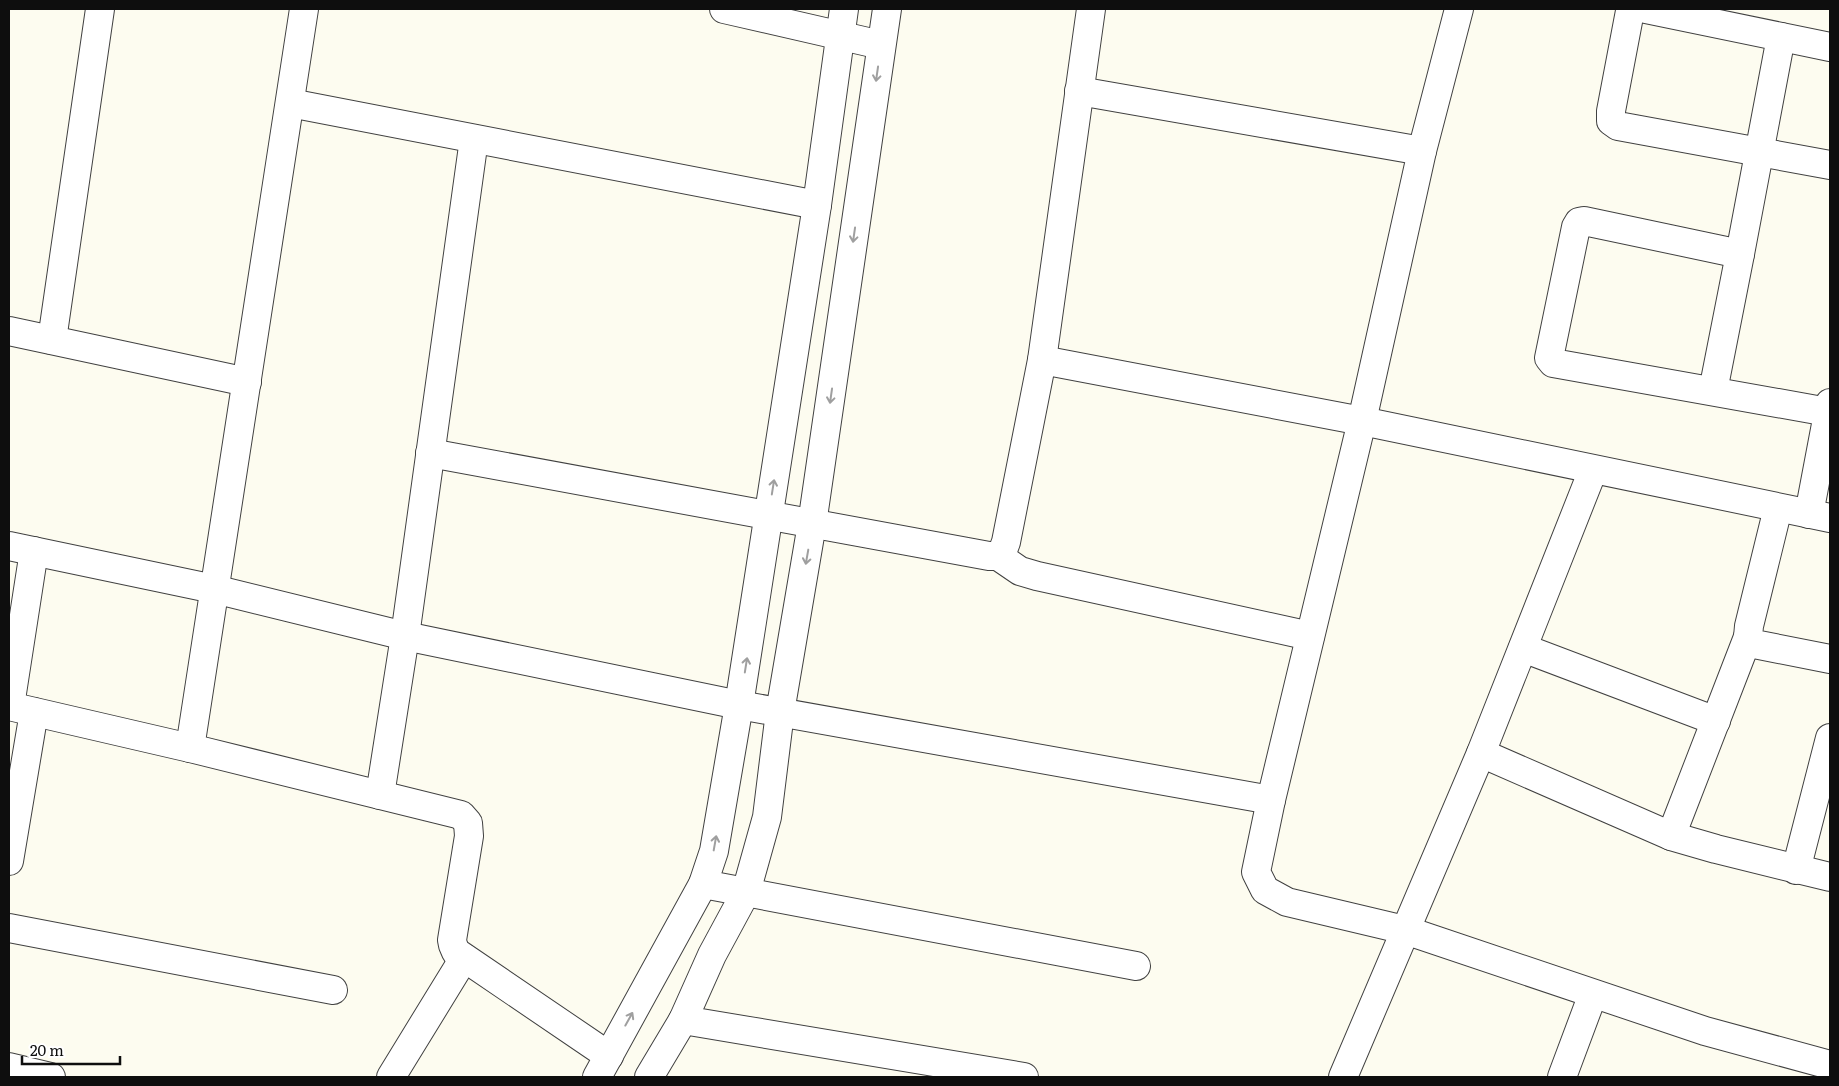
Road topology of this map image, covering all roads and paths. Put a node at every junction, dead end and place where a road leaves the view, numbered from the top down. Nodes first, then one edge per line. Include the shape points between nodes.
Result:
1 (100, 9) edge
2 (304, 9) edge
3 (724, 9) edge
4 (844, 9) edge
5 (887, 9) edge
6 (1091, 9) edge
7 (1459, 9) edge
8 (1632, 9) edge
9 (1646, 9) edge
10 (840, 36) junction
11 (1781, 36) junction
12 (881, 45) junction
13 (1830, 47) edge
14 (1079, 91) junction
15 (290, 102) junction
16 (474, 138) junction
17 (1422, 151) junction
18 (1759, 152) junction
19 (1830, 165) edge
20 (817, 205) junction
21 (1740, 254) junction
22 (9, 331) edge
23 (52, 340) junction
24 (1042, 360) junction
25 (247, 382) junction
26 (1713, 391) junction
27 (1829, 407) edge
28 (1362, 421) junction
29 (430, 453) junction
30 (1593, 470) junction
31 (1778, 508) junction
32 (1819, 516) edge
33 (769, 517) junction
34 (812, 524) junction
35 (21, 549) edge
36 (998, 556) junction
37 (214, 589) junction
38 (405, 636) junction
39 (1310, 636) junction
40 (1748, 638) junction
41 (1523, 648) junction
42 (1830, 660) edge
43 (740, 704) junction
44 (18, 708) edge
45 (780, 712) junction
46 (1716, 721) junction
47 (1830, 738) edge
48 (190, 748) junction
49 (1481, 753) junction
50 (380, 795) junction
51 (1271, 800) junction
52 (1671, 836) junction
53 (9, 861) edge
54 (1796, 870) junction
55 (1830, 877) edge
56 (703, 884) junction
57 (746, 892) junction
58 (9, 928) edge
59 (1405, 930) junction
60 (464, 958) junction
61 (1136, 966) dead end
62 (333, 990) dead end
63 (1594, 994) junction
64 (683, 1020) junction
65 (1830, 1066) edge
66 (603, 1067) edge
67 (9, 1068) edge
68 (1007, 1076) edge
69 (51, 1077) edge
70 (391, 1077) edge
71 (649, 1077) edge
72 (1343, 1077) edge
73 (1562, 1077) edge

1 - 23 street
2 - 15 street
3 - 10 street
4 - 10 street
5 - 12 street
6 - 14 street
7 - 17 street
8 - 18 street via 1610,111 1611,121 1618,126
9 - 11 street
10 - 12 street
10 - 20 street
11 - 13 street
11 - 18 street
12 -> 34 street
14 - 17 street
14 - 24 street
15 - 16 street
15 - 25 street
16 - 20 street
16 - 29 street
17 - 28 street
18 - 19 street
18 - 21 street
33 -> 20 street
21 - 26 street
21 - 26 street via 1579,222 1548,358 1553,363
22 - 23 street
23 - 25 street
24 - 28 street
24 - 36 street via 1006,542
25 - 37 street
26 - 27 street
27 - 32 street
28 - 30 street
28 - 39 street
29 - 33 street
29 - 38 street
30 - 31 street
30 - 41 street
31 - 32 street
31 - 40 street
33 - 34 street
43 -> 33 street
34 - 36 street
34 -> 45 street
35 - 37 street
35 - 44 street
36 - 39 street via 1020,571 1037,576
37 - 38 street
37 - 48 street
38 - 43 street
38 - 50 street
39 - 51 street
40 - 42 street via 1754,644
40 - 46 street
41 - 46 street
41 - 49 street
43 - 45 street
56 -> 43 street via 714,851
44 - 48 street
44 - 53 street
45 - 51 street
45 - 57 street via 767,817
46 - 52 street
47 - 54 street
48 - 50 street
49 - 52 street
49 - 59 street
50 - 60 street via 461,815 468,823 469,836 452,940 456,952
51 - 59 street via 1256,872 1265,890 1287,902
52 - 54 street
54 - 55 street
56 - 57 street
66 -> 56 street
57 - 61 street
57 - 64 street via 712,955
58 - 62 street
59 - 63 street
59 - 72 street
60 - 66 street
60 - 70 street
63 - 65 street via 1705,1031
63 - 73 street
64 - 68 street
64 - 71 street
67 - 69 street

